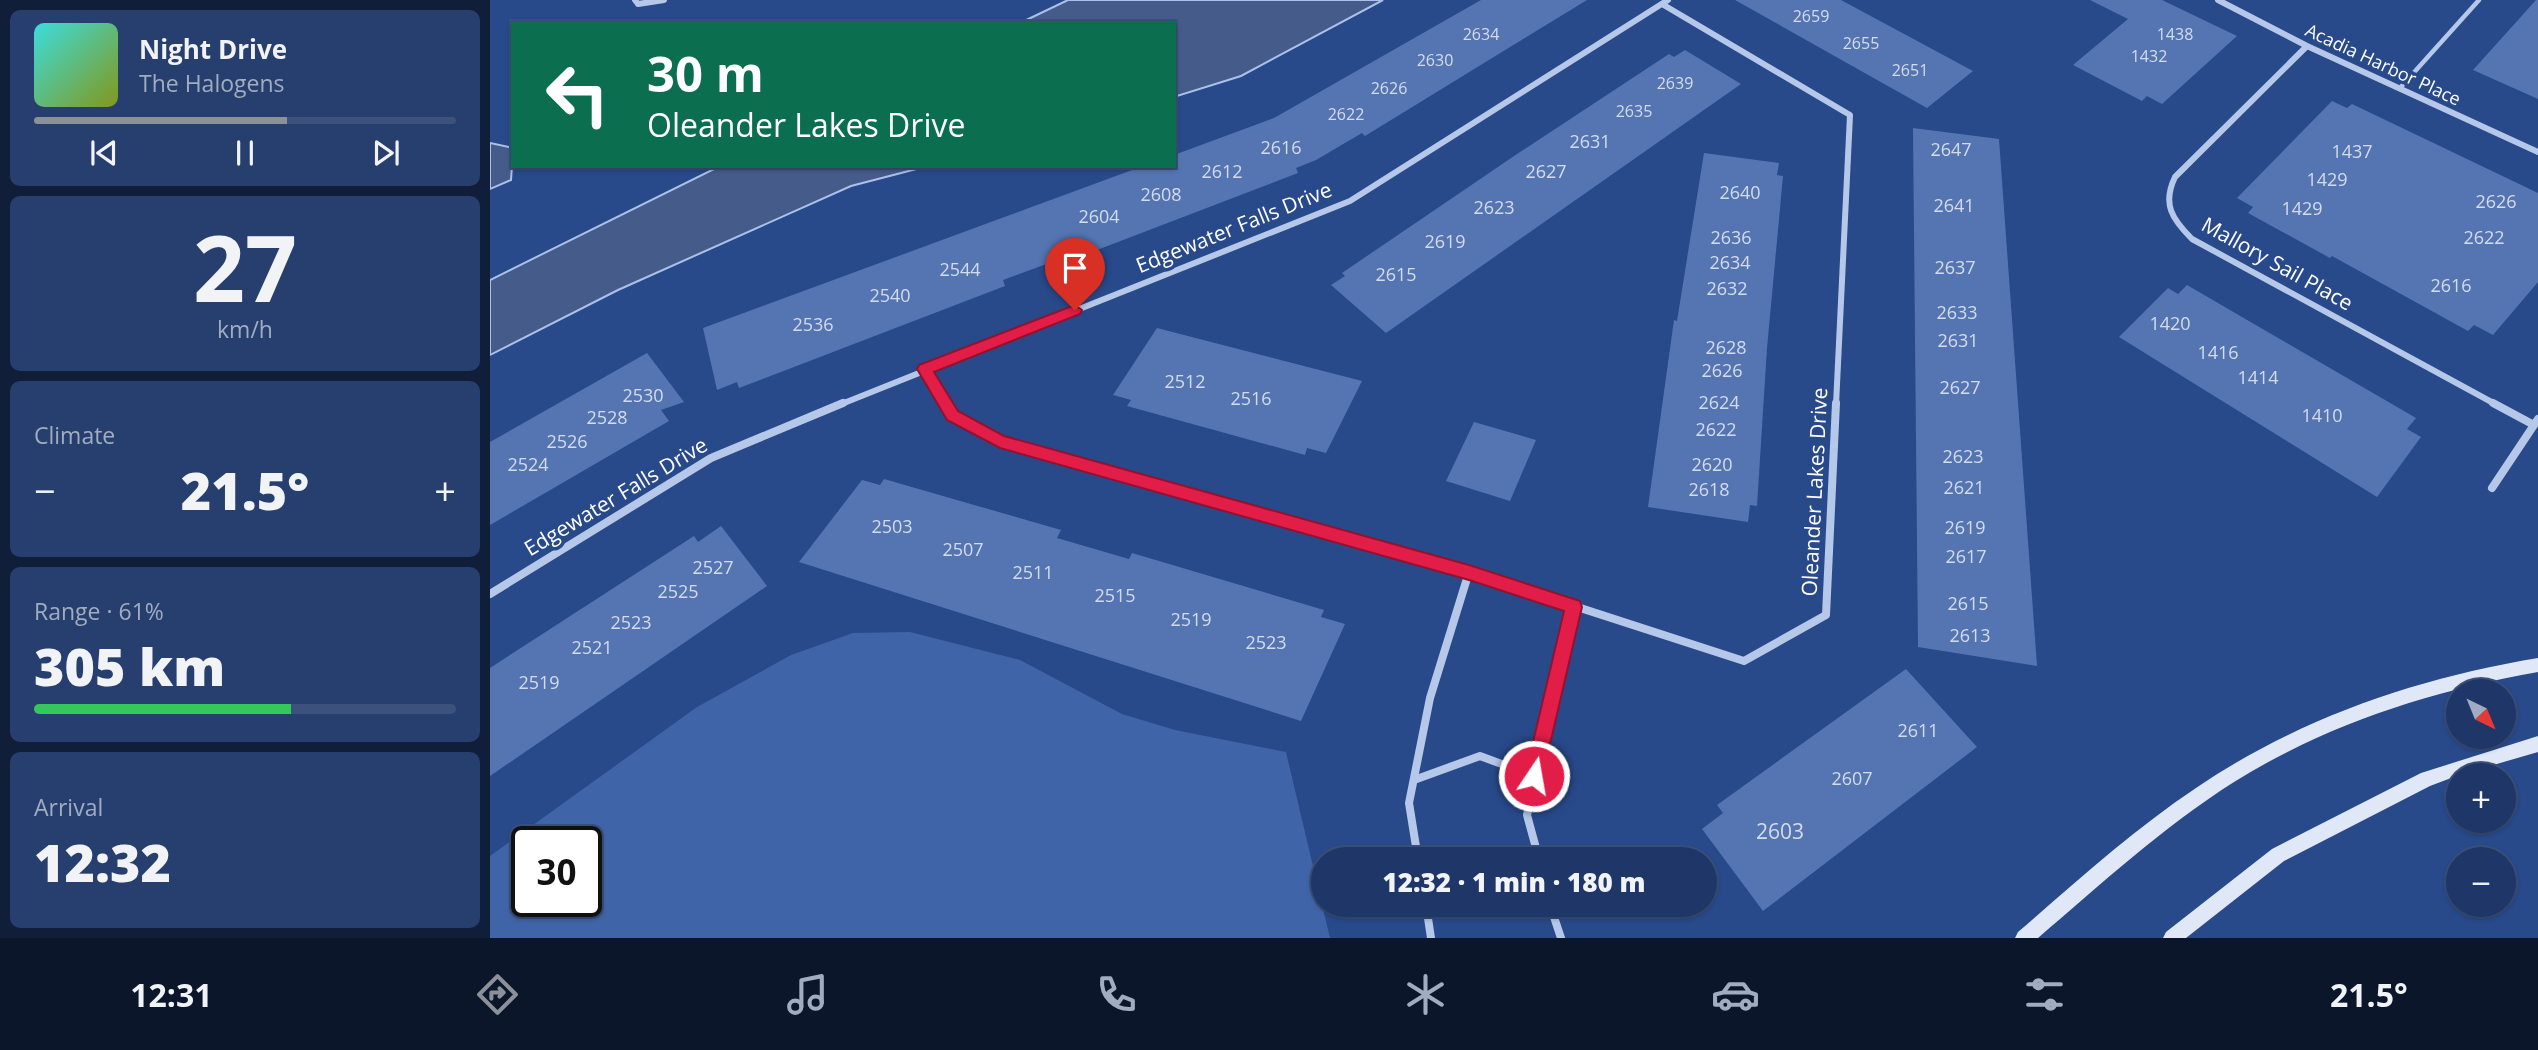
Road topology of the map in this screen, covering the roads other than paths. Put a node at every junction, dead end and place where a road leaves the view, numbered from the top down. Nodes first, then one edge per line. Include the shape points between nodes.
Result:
1 (635, 0) edge
2 (664, 0) edge
3 (2218, 0) edge
4 (2479, 0) edge
5 (1665, 2) edge
6 (2307, 46) junction
7 (2400, 88) junction
8 (2538, 152) edge
9 (925, 369) junction
10 (2536, 422) edge
11 (2491, 488) dead end
12 (1469, 572) junction
13 (490, 594) edge
14 (1574, 607) junction
15 (2538, 665) edge
16 (2538, 744) edge
17 (1534, 776) junction
18 (1413, 780) junction
19 (1416, 847) edge
20 (1535, 847) edge
21 (1428, 917) edge
22 (1554, 917) edge
23 (1431, 938) edge
24 (1561, 938) edge
25 (2024, 938) edge
26 (2172, 938) edge

1 - 2 street via 638,4
3 - 6 street, Acadia Harbor Place
4 - 7 lane
5 - 9 street, Edgewater Falls Drive via 1350,201
5 - 14 street, Oleander Lakes Drive via 1850,115 1826,615 1744,661
6 - 7 street, Acadia Harbor Place
6 - 10 street, Mallory Sail Place via 2175,177 2166,193 2169,211 2193,239
7 - 8 street, Acadia Harbor Place
9 - 12 street, Oleander Lakes Drive via 953,416 1000,442
9 - 13 street, Edgewater Falls Drive via 711,458
10 - 11 street
12 - 14 street, Oleander Lakes Drive
12 - 18 street via 1430,698
14 - 17 street
15 - 25 street via 2431,688 2295,740 2229,776 2167,820
16 - 26 street via 2427,779 2278,855
17 - 18 street via 1480,756
17 - 20 street via 1527,815
18 - 19 street via 1409,803
21 - 23 street
22 - 24 street

